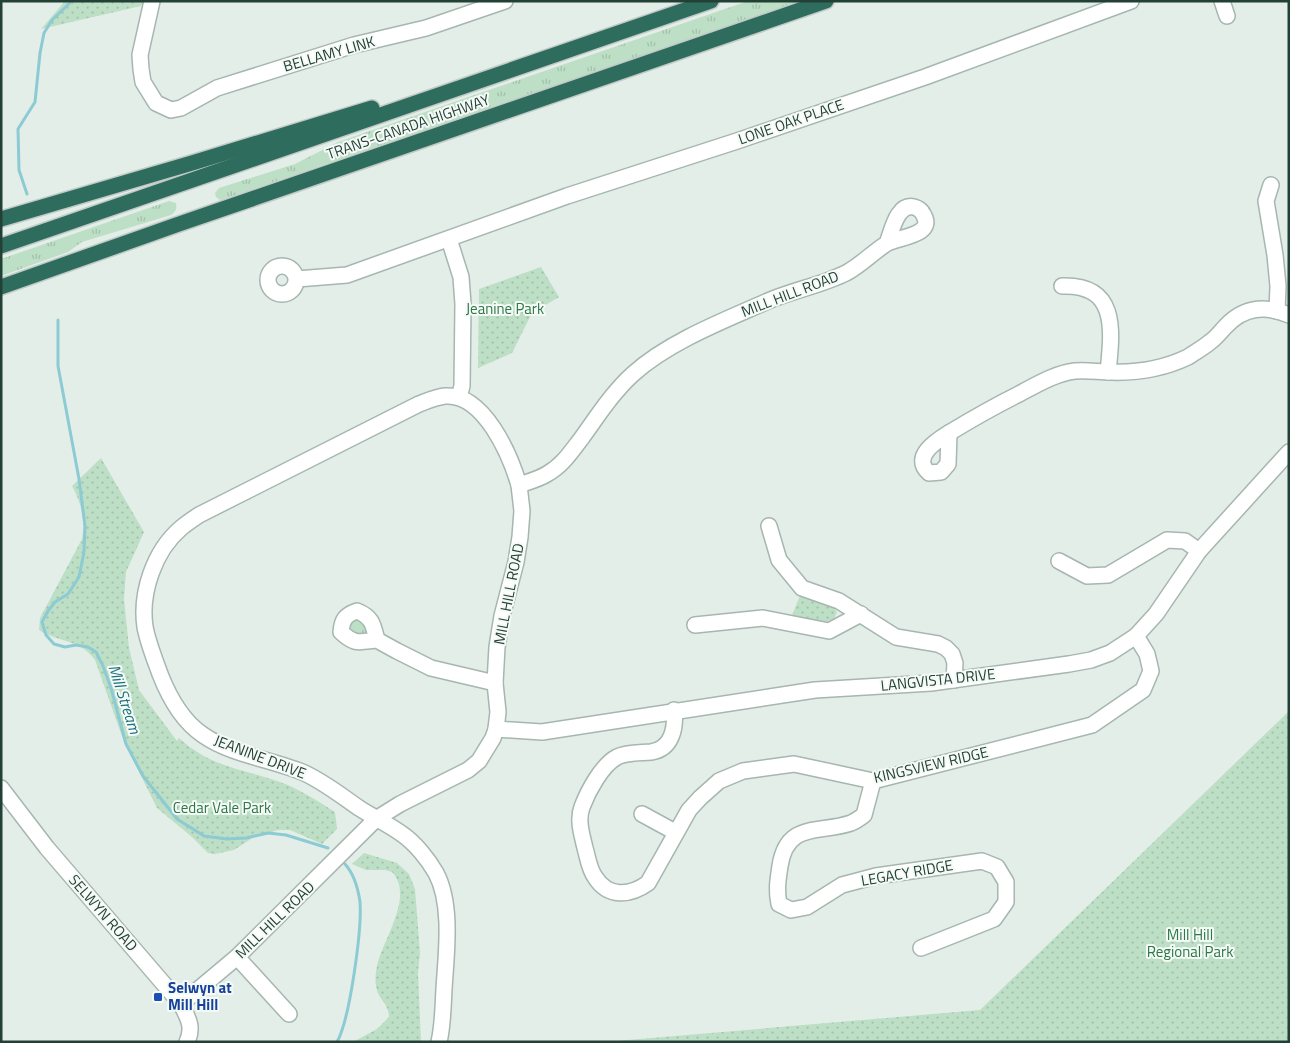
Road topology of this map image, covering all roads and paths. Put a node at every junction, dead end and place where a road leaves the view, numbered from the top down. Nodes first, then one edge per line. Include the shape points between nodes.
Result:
1 (152, 1) edge
2 (506, 1) edge
3 (711, 1) edge
4 (826, 1) edge
5 (1132, 1) edge
6 (1222, 1) edge
7 (1227, 16) dead end
8 (457, 89) junction
9 (1271, 186) dead end
10 (1, 219) edge
11 (449, 239) junction
12 (888, 243) dead end
13 (1, 246) edge
14 (297, 279) dead end
15 (1062, 286) dead end
16 (1, 287) edge
17 (1283, 313) edge
18 (1108, 372) junction
19 (459, 398) junction
20 (949, 433) dead end
21 (1289, 452) edge
22 (519, 485) junction
23 (769, 526) dead end
24 (1200, 551) junction
25 (1059, 561) dead end
26 (861, 614) junction
27 (695, 624) dead end
28 (1136, 636) junction
29 (377, 640) dead end
30 (954, 680) junction
31 (496, 683) junction
32 (674, 710) junction
33 (496, 729) junction
34 (873, 781) junction
35 (1, 788) edge
36 (642, 814) dead end
37 (376, 819) junction
38 (675, 832) junction
39 (921, 948) dead end
40 (237, 958) junction
41 (181, 1004) junction
42 (289, 1014) dead end
43 (187, 1042) edge
44 (439, 1042) edge

1 - 2 street, BELLAMY LINK via 140,55 144,82 156,104 171,110 181,108 217,88 354,45 426,28
3 - 8 highway, TRANS-CANADA HIGHWAY
4 - 16 highway, TRANS-CANADA HIGHWAY
5 - 11 street, LONE OAK PLACE via 925,77 567,196
6 - 7 street
8 - 10 highway via 366,109
8 - 13 highway, TRANS-CANADA HIGHWAY
9 - 17 street via 1266,201
11 - 14 street, LONE OAK PLACE via 347,275
11 - 19 street via 461,277 463,304
12 - 22 street, MILL HILL ROAD via 847,272 745,311 651,360 618,390 561,464 547,474
15 - 18 street via 1085,288 1104,304 1111,328
17 - 18 street via 1250,310 1240,314 1211,342 1185,358 1147,371
18 - 20 street via 1075,371 1051,378
19 - 22 street via 484,414 512,464
19 - 37 street, JEANINE DRIVE via 446,396 419,404 199,515 181,528 164,548 145,596 145,629 157,666 178,709 190,724 219,744 302,772
21 - 24 street, LANGVISTA DRIVE
22 - 31 street, MILL HILL ROAD via 520,537 502,616
23 - 26 street via 779,560 802,588
24 - 25 street via 1185,540 1167,540 1108,575 1087,576
24 - 28 street, LANGVISTA DRIVE via 1156,614
26 - 27 street via 829,631 763,618
26 - 30 street via 896,637 946,648 955,663
28 - 30 street, LANGVISTA DRIVE via 1117,649 1091,660
28 - 34 street, KINGSVIEW RIDGE via 1147,654 1151,670 1143,690 1092,725
29 - 31 street via 431,668
30 - 32 street, LANGVISTA DRIVE via 815,690
31 - 33 street, MILL HILL ROAD
32 - 33 street, LANGVISTA DRIVE via 542,732
32 - 38 street, KINGSVIEW RIDGE via 675,725 669,742 653,752 618,756 609,763 600,773 580,815 582,837 594,876 610,892 621,894 640,889 648,883
33 - 37 street, MILL HILL ROAD via 488,748 468,770
34 - 38 street, KINGSVIEW RIDGE via 794,764 743,771 720,781 700,798
34 - 39 street, LEGACY RIDGE via 864,815 851,823 792,837 782,853 776,889 779,904 791,910 807,907 842,885 876,876 982,861 997,867 1006,882 1006,902 994,920
35 - 41 street, SELWYN ROAD via 47,848
36 - 38 street
37 - 40 street, MILL HILL ROAD
37 - 44 street, JEANINE DRIVE via 402,834 422,853 437,874 444,898 447,952
40 - 41 street, MILL HILL ROAD
40 - 42 street
41 - 43 street, SELWYN ROAD via 189,1021 191,1034

